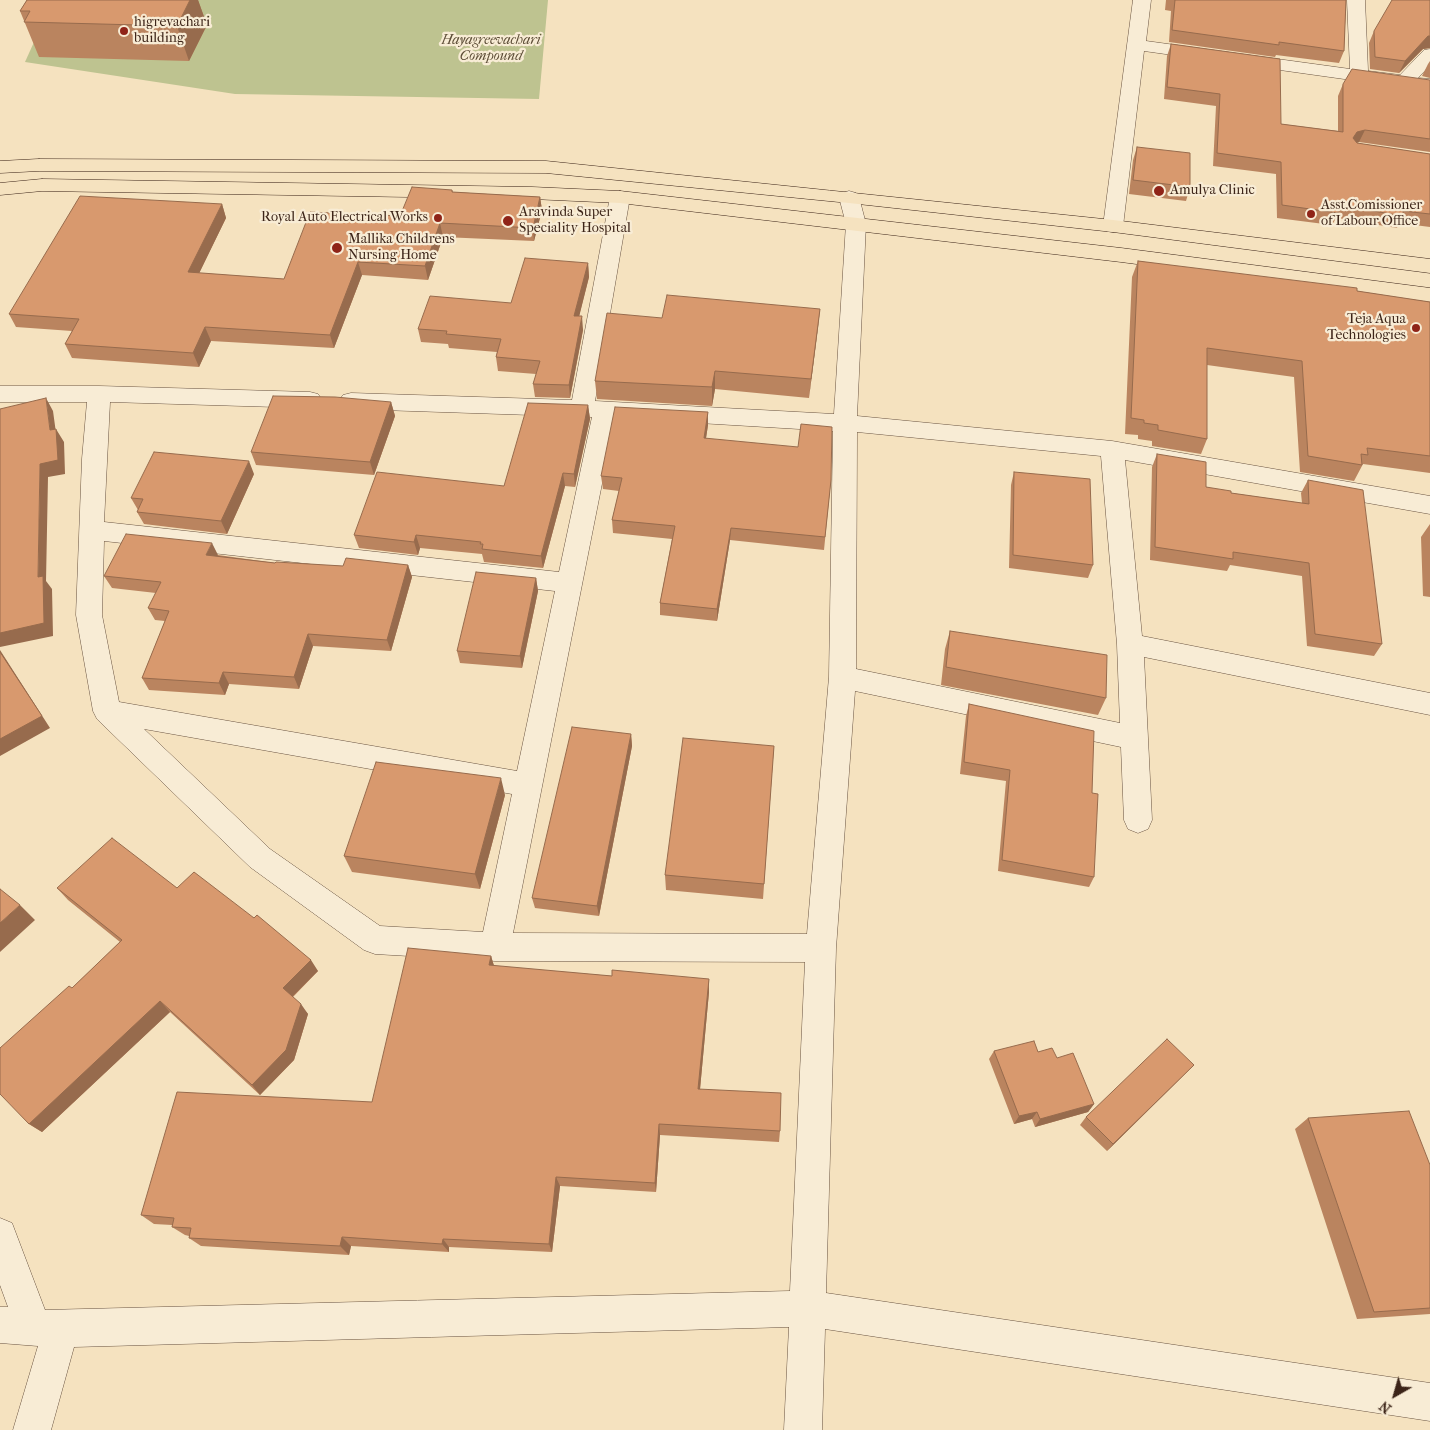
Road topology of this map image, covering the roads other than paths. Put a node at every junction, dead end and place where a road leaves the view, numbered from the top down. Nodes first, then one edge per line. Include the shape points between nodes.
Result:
1 (1142, 0) edge
2 (1356, 0) edge
3 (1137, 45) junction
4 (1430, 54) edge
5 (1359, 76) junction
6 (1404, 82) junction
7 (1430, 85) edge
8 (0, 167) edge
9 (0, 189) edge
10 (620, 197) junction
11 (852, 210) junction
12 (1113, 226) junction
13 (1430, 266) edge
14 (1430, 295) edge
15 (0, 394) edge
16 (99, 394) junction
17 (594, 409) junction
18 (845, 423) junction
19 (1112, 449) junction
20 (1430, 505) edge
21 (91, 530) junction
22 (570, 583) junction
23 (1130, 644) junction
24 (842, 677) junction
25 (1430, 704) edge
26 (107, 711) junction
27 (1134, 738) junction
28 (528, 786) junction
29 (1138, 820) dead end
30 (495, 947) junction
31 (821, 948) junction
32 (0, 1236) edge
33 (808, 1308) junction
34 (31, 1327) edge
35 (1430, 1402) edge
36 (32, 1430) edge
37 (803, 1430) edge

1 - 3 street
2 - 5 street
3 - 5 street
3 - 12 street
4 - 6 street
5 - 6 street
6 - 7 street
8 - 11 main road via 39,164 546,167
9 - 10 main road via 42,185
10 - 11 main road
10 - 17 street
11 - 12 main road
11 - 14 main road via 1121,255
11 - 18 street
12 - 13 main road
15 - 16 street
16 - 17 street
16 - 21 street
17 - 18 street
17 - 22 street
18 - 19 street
18 - 24 street
19 - 20 street
19 - 23 street
21 - 22 street
21 - 26 street via 89,615
22 - 28 street
23 - 25 street
23 - 27 street
24 - 27 street
24 - 31 street
26 - 28 street
26 - 30 street via 260,858 375,940
27 - 29 street
28 - 30 street
30 - 31 street
31 - 33 street
32 - 34 street
33 - 34 street
33 - 35 street
33 - 37 street
34 - 36 street

